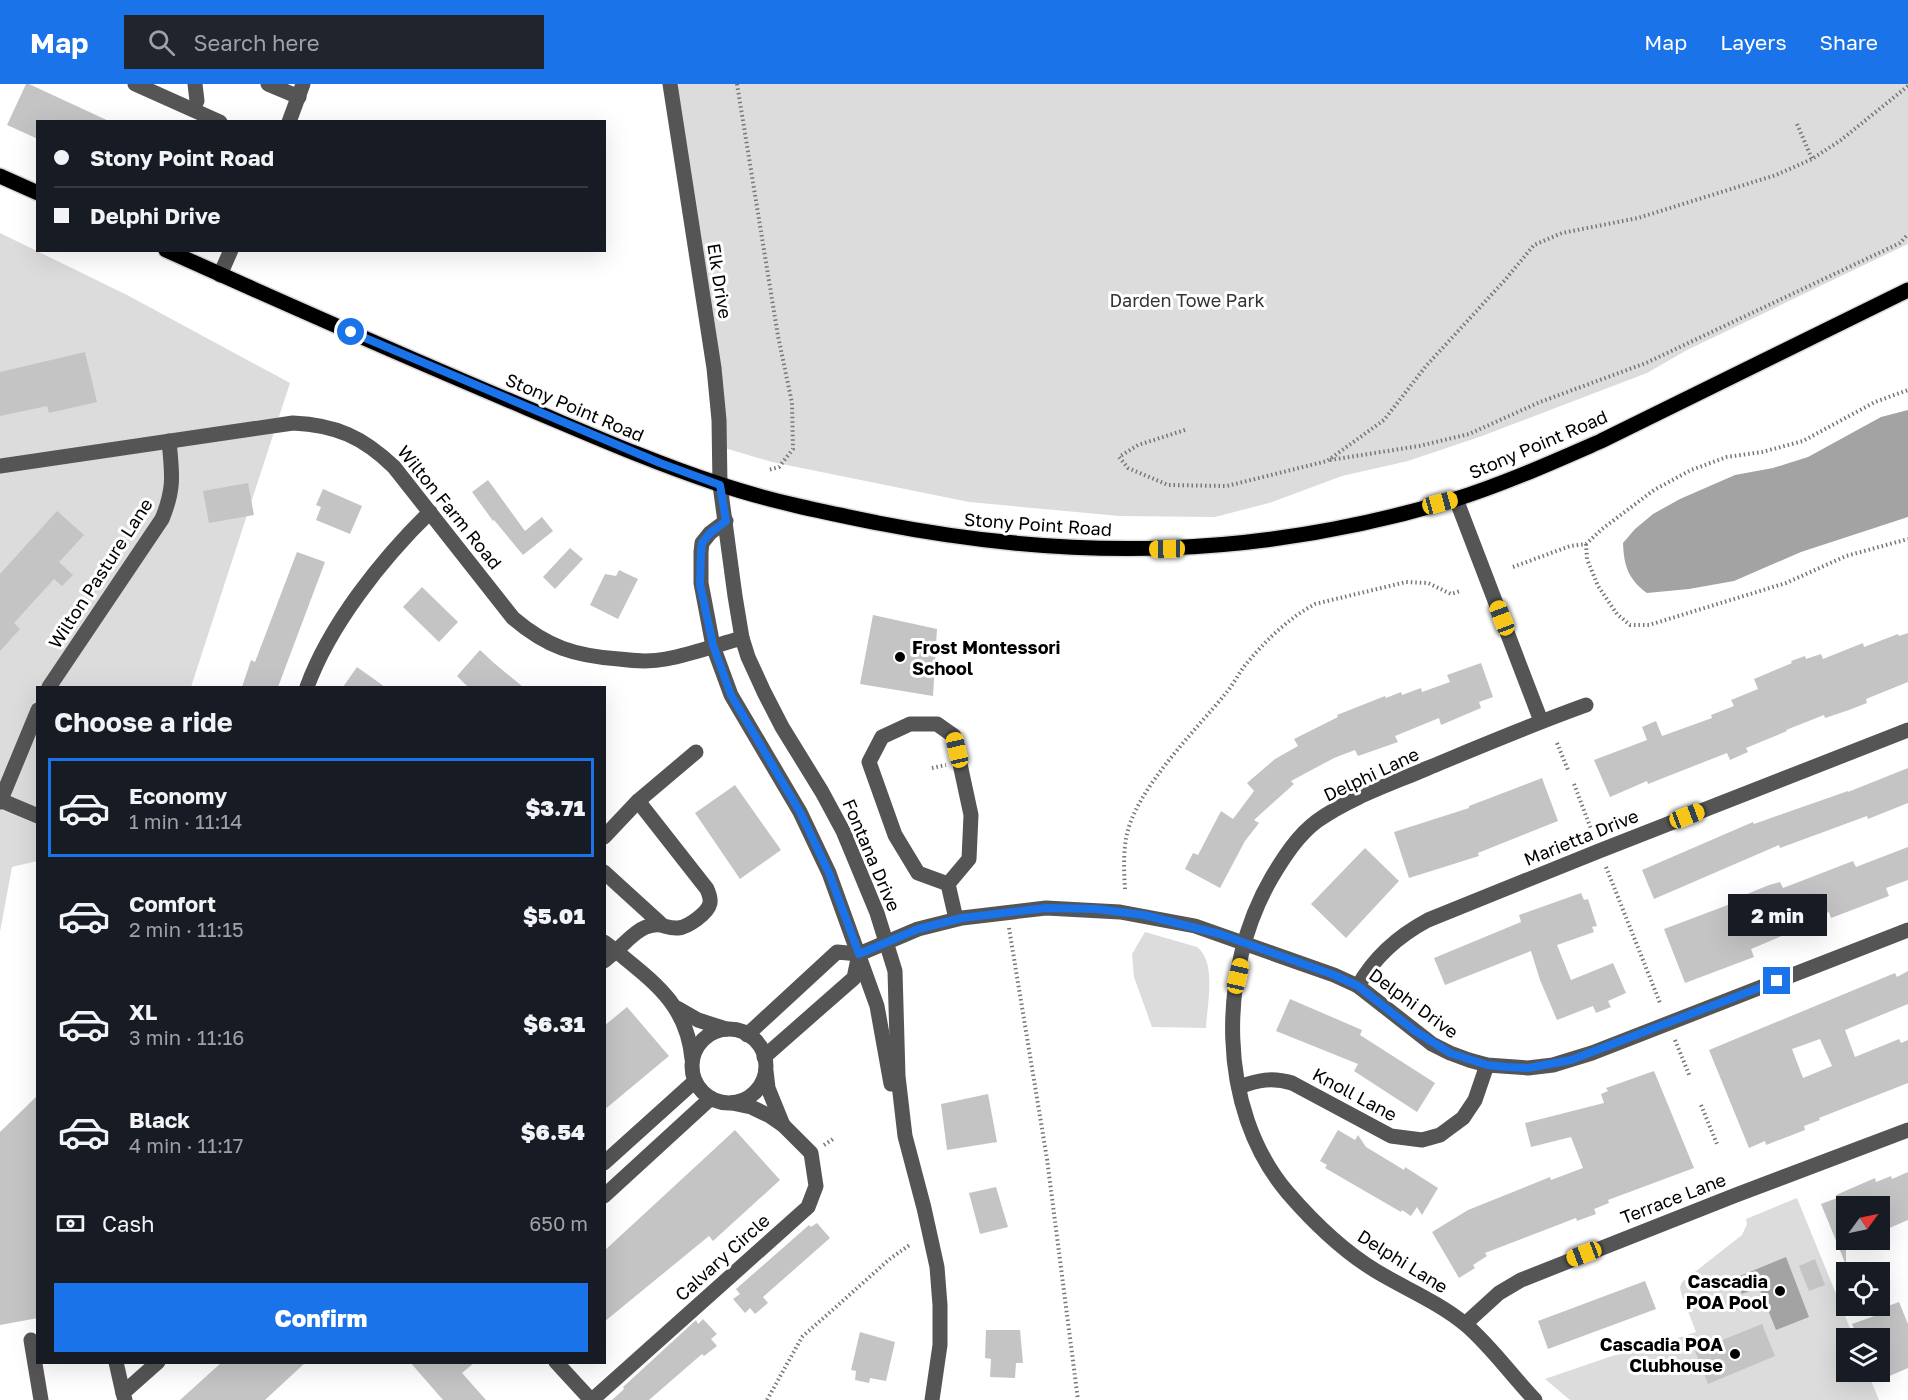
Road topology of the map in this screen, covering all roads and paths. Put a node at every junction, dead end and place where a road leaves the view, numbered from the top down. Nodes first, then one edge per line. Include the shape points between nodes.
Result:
1 (135, 84) edge
2 (195, 84) edge
3 (268, 84) edge
4 (670, 84) edge
5 (736, 84) edge
6 (1908, 86) edge
7 (301, 91) edge
8 (197, 100) dead end
9 (216, 120) edge
10 (290, 120) edge
11 (1797, 124) dead end
12 (1812, 159) junction
13 (0, 176) edge
14 (36, 192) edge
15 (1908, 234) edge
16 (170, 252) edge
17 (230, 252) edge
18 (220, 274) junction
19 (1908, 290) edge
20 (1908, 390) edge
21 (1185, 430) dead end
22 (169, 441) junction
23 (1327, 461) junction
24 (0, 466) edge
25 (768, 470) dead end
26 (720, 485) junction
27 (1456, 499) junction
28 (430, 512) junction
29 (726, 521) junction
30 (1908, 539) edge
31 (1586, 544) junction
32 (1513, 567) dead end
33 (1460, 591) dead end
34 (742, 638) junction
35 (713, 645) junction
36 (50, 686) edge
37 (307, 686) edge
38 (1586, 705) dead end
39 (36, 715) edge
40 (1541, 721) junction
41 (1908, 730) edge
42 (1557, 743) dead end
43 (696, 752) dead end
44 (1568, 770) dead end
45 (1574, 784) dead end
46 (0, 801) edge
47 (638, 801) junction
48 (36, 815) edge
49 (1592, 830) dead end
50 (606, 835) edge
51 (1606, 867) dead end
52 (606, 874) edge
53 (948, 884) junction
54 (1125, 889) dead end
55 (1006, 912) junction
56 (956, 919) junction
57 (660, 923) junction
58 (1908, 930) edge
59 (886, 942) junction
60 (1245, 943) junction
61 (610, 946) edge
62 (859, 954) junction
63 (1358, 986) junction
64 (1660, 1003) dead end
65 (677, 1008) junction
66 (729, 1029) junction
67 (747, 1035) junction
68 (1675, 1040) dead end
69 (692, 1059) junction
70 (765, 1063) junction
71 (1487, 1065) junction
72 (1690, 1077) dead end
73 (695, 1081) junction
74 (1239, 1087) junction
75 (711, 1098) junction
76 (732, 1103) junction
77 (1701, 1106) dead end
78 (783, 1125) junction
79 (1908, 1130) edge
80 (905, 1136) junction
81 (1717, 1144) dead end
82 (606, 1161) edge
83 (606, 1194) edge
84 (911, 1244) dead end
85 (1465, 1324) junction
86 (31, 1340) dead end
87 (116, 1364) edge
88 (156, 1364) edge
89 (558, 1364) edge
90 (124, 1396) edge
91 (41, 1400) edge
92 (591, 1400) edge
93 (767, 1400) edge
94 (932, 1400) edge
95 (1078, 1400) edge
96 (1534, 1400) edge

1 - 9 street
2 - 8 street
3 - 7 street
4 - 26 street, Elk Drive via 714,368
5 - 25 path via 792,403 793,449 779,466
6 - 12 path
7 - 10 street
11 - 12 path
12 - 23 path via 1776,175 1638,218 1562,233 1534,245 1426,366 1384,420
13 - 14 main road
15 - 23 path via 1900,243 1646,363 1540,402 1469,434
16 - 18 main road, Stony Point Road
17 - 18 street
18 - 26 main road, Stony Point Road via 492,394
19 - 27 main road, Stony Point Road via 1591,446
20 - 31 path via 1875,402 1803,441 1727,457 1691,470 1654,490
21 - 23 path via 1138,445 1119,457 1128,468 1168,486 1227,486
22 - 24 street, Wilton Farm Road
22 - 28 street, Wilton Farm Road via 293,423 340,430 377,451
22 - 36 street, Wilton Pasture Lane via 173,482 162,519
26 - 27 main road, Stony Point Road via 820,511 943,535 1126,550 1275,540
26 - 29 street, Elk Drive
27 - 40 street
28 - 35 street, Wilton Farm Road via 513,618 549,644 598,658 635,661 664,659
28 - 37 street via 404,537 360,594 322,651
29 - 34 street, Fontana Drive
29 - 35 street via 710,533 701,552 700,584
30 - 31 path via 1846,556 1786,584 1649,625 1630,625 1617,614 1598,586
31 - 32 path
33 - 54 path via 1451,594 1428,583 1406,582 1316,604 1303,610 1265,643 1142,799 1127,833
34 - 35 street, Wilton Farm Road
34 - 59 street, Fontana Drive via 764,692 841,829
35 - 62 street via 731,695 800,812 829,873
38 - 40 street, Delphi Lane
39 - 46 street
40 - 60 street, Delphi Lane via 1349,802 1315,823 1292,847 1262,894
41 - 63 street, Marietta Drive via 1428,920 1385,950 1368,967
42 - 44 path
43 - 47 street
45 - 49 path
46 - 48 street
47 - 50 street
47 - 57 street via 710,898 705,912 686,926 676,928
51 - 64 path
52 - 57 street
53 - 53 street via 969,859 971,815 954,736 937,724 909,724 882,737 869,762 895,835 918,873
53 - 56 street
55 - 56 street, Delphi Drive
55 - 60 street, Delphi Drive via 1070,908 1120,912 1184,924
55 - 95 path via 1047,1159
56 - 59 street, Delphi Drive
57 - 61 street
58 - 71 street, Delphi Drive via 1571,1060 1528,1068
59 - 62 street, Delphi Drive
59 - 80 street, Fontana Drive via 895,971 898,1076
60 - 63 street, Delphi Drive
60 - 74 street, Delphi Lane via 1232,1024
61 - 65 street
62 - 67 street, Delphi Drive via 837,952
62 - 70 street via 854,978
62 - 80 street via 877,1006 895,1107
63 - 71 street, Delphi Drive via 1432,1044
65 - 66 street via 698,1020
65 - 69 street via 691,1041
66 - 67 street
66 - 69 street via 701,1041
67 - 70 street via 756,1040
68 - 72 path
69 - 73 street
70 - 76 street via 760,1086 752,1095
70 - 78 street, Calvary Circle via 768,1088
71 - 74 street, Knoll Lane via 1475,1100 1463,1118 1440,1135 1422,1140 1391,1136 1286,1081 1271,1078
73 - 75 street
73 - 82 street
74 - 85 street, Delphi Lane via 1262,1153 1286,1190 1313,1220 1353,1255
75 - 76 street
75 - 83 street
76 - 78 street, Calvary Circle via 751,1107
77 - 81 path
78 - 92 street, Calvary Circle via 810,1153 816,1186 808,1207
79 - 85 street, Terrace Lane via 1521,1280 1494,1296
80 - 94 street, Fontana Drive via 937,1267 940,1345
84 - 93 path via 802,1337
85 - 96 street, Delphi Lane
86 - 91 street
87 - 90 street
88 - 90 street
89 - 92 street

